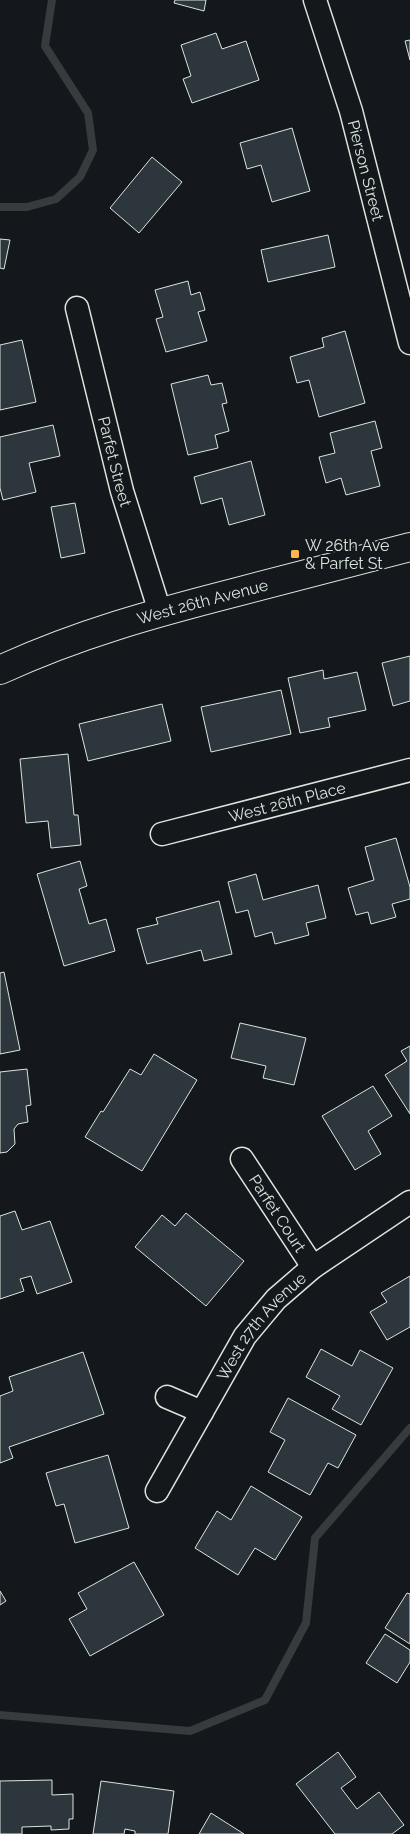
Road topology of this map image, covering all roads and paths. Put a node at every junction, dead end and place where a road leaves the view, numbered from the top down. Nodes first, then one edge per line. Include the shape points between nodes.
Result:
1 (315, 0) edge
2 (77, 308) dead end
3 (410, 343) edge
4 (410, 547) edge
5 (160, 612) junction
6 (0, 670) edge
7 (410, 770) edge
8 (162, 834) dead end
9 (242, 1159) dead end
10 (410, 1202) edge
11 (312, 1267) junction
12 (167, 1397) dead end
13 (202, 1412) junction
14 (157, 1491) dead end

1 - 3 street, Pierson Street via 351,111
2 - 5 street, Parfet Street via 122,491
4 - 5 street, West 26th Avenue
5 - 6 street, West 26th Avenue via 59,645
7 - 8 street, West 26th Place
9 - 11 street, Parfet Court
10 - 11 street, West 27th Avenue
11 - 13 street, West 27th Avenue via 276,1299 245,1336
12 - 13 street
13 - 14 street, West 27th Avenue

